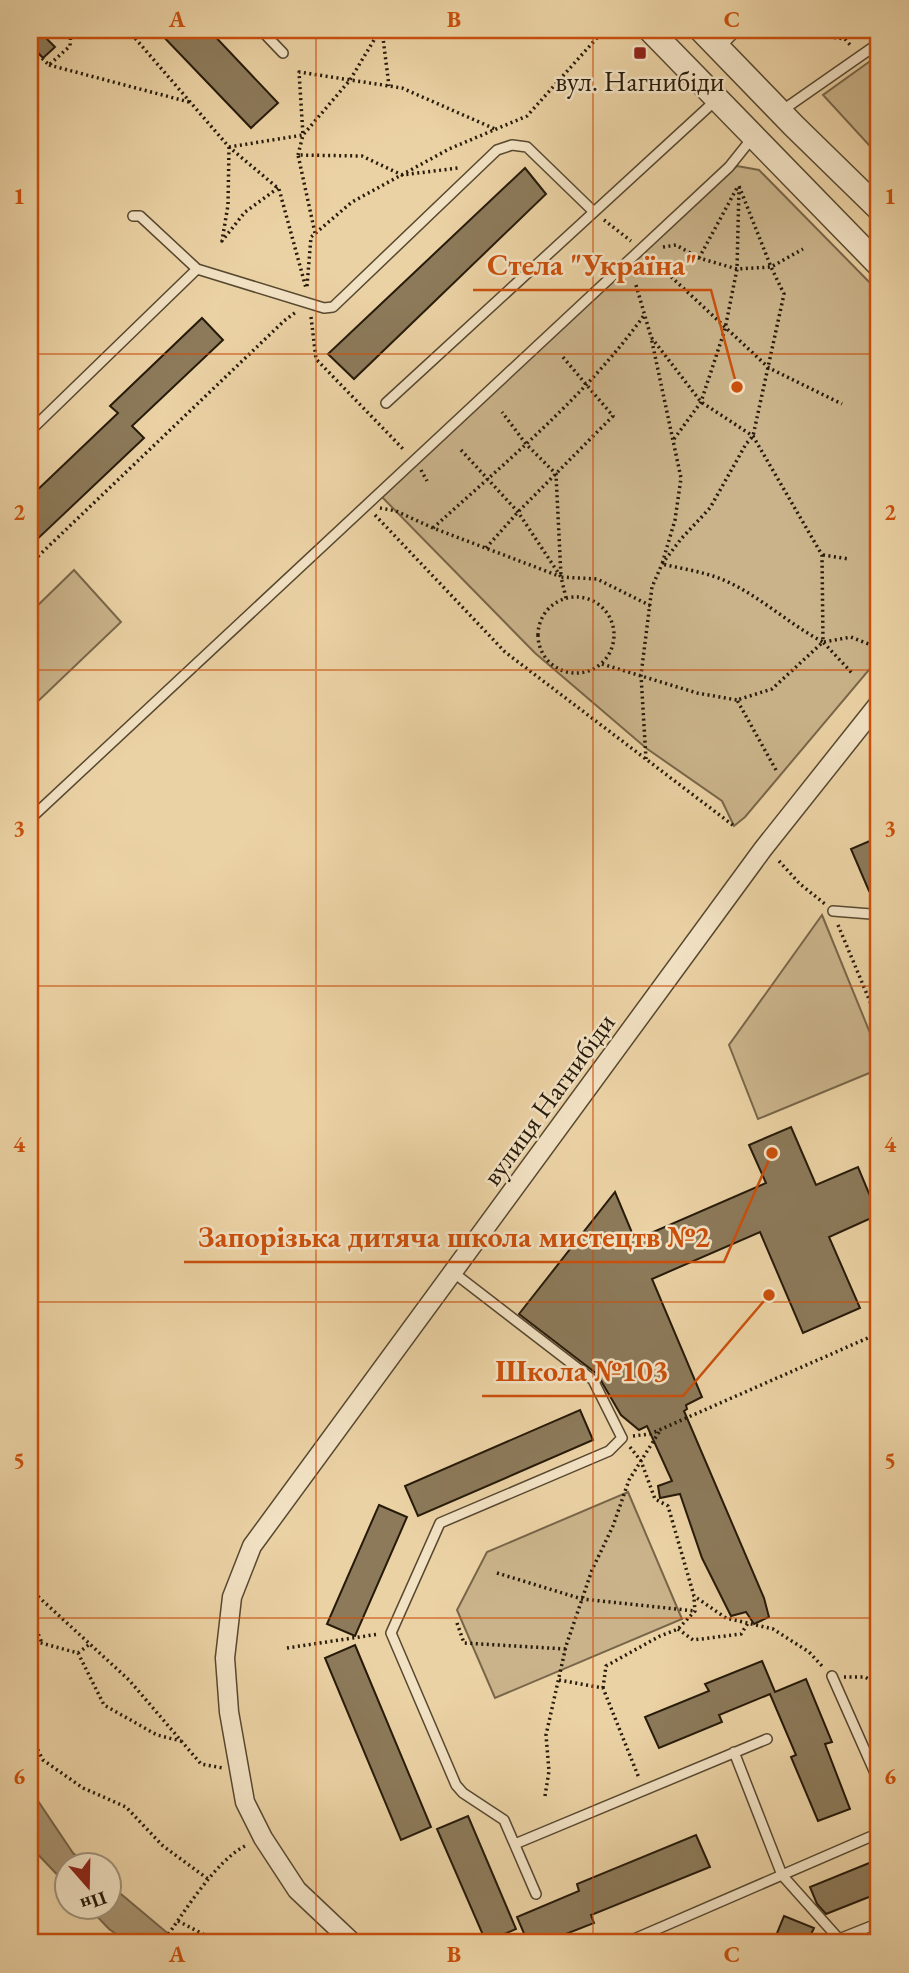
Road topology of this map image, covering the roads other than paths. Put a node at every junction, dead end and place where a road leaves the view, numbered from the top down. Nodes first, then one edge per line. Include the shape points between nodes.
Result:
1 (261, 30) edge
2 (650, 30) edge
3 (701, 30) edge
4 (737, 30) edge
5 (879, 43) edge
6 (719, 48) junction
7 (283, 53) dead end
8 (717, 99) junction
9 (780, 112) junction
10 (753, 137) junction
11 (879, 209) edge
12 (593, 211) junction
13 (133, 216) dead end
14 (879, 265) edge
15 (197, 269) junction
16 (386, 402) dead end
17 (30, 431) edge
18 (879, 703) edge
19 (30, 819) edge
20 (833, 911) road end
21 (879, 911) edge
22 (454, 1273) junction
23 (832, 1676) road end
24 (767, 1740) dead end
25 (734, 1752) junction
26 (879, 1782) edge
27 (879, 1833) edge
28 (514, 1844) junction
29 (782, 1875) junction
30 (536, 1894) dead end
31 (879, 1923) edge
32 (838, 1941) edge
33 (353, 1943) edge
34 (625, 1943) edge

1 - 7 lane
2 - 8 street
3 - 6 street
4 - 6 lane
5 - 9 lane
6 - 9 street
8 - 10 street
8 - 12 lane
9 - 11 street
10 - 14 street
10 - 19 lane via 729,167
12 - 15 lane via 527,147 512,145 497,150 332,307
12 - 16 lane
13 - 15 lane via 140,216
15 - 17 lane
18 - 22 street, вулиця Нагнибіди via 763,849
20 - 21 lane
22 - 28 lane via 593,1380 622,1437 610,1451 440,1523 391,1633 456,1785 504,1820
22 - 33 street, вулиця Нагнибіди via 252,1546 232,1597 225,1658 245,1802 297,1890
23 - 26 lane
24 - 25 lane
25 - 28 lane
25 - 29 lane
27 - 29 lane
28 - 30 lane
29 - 32 lane
29 - 34 lane
31 - 32 lane

